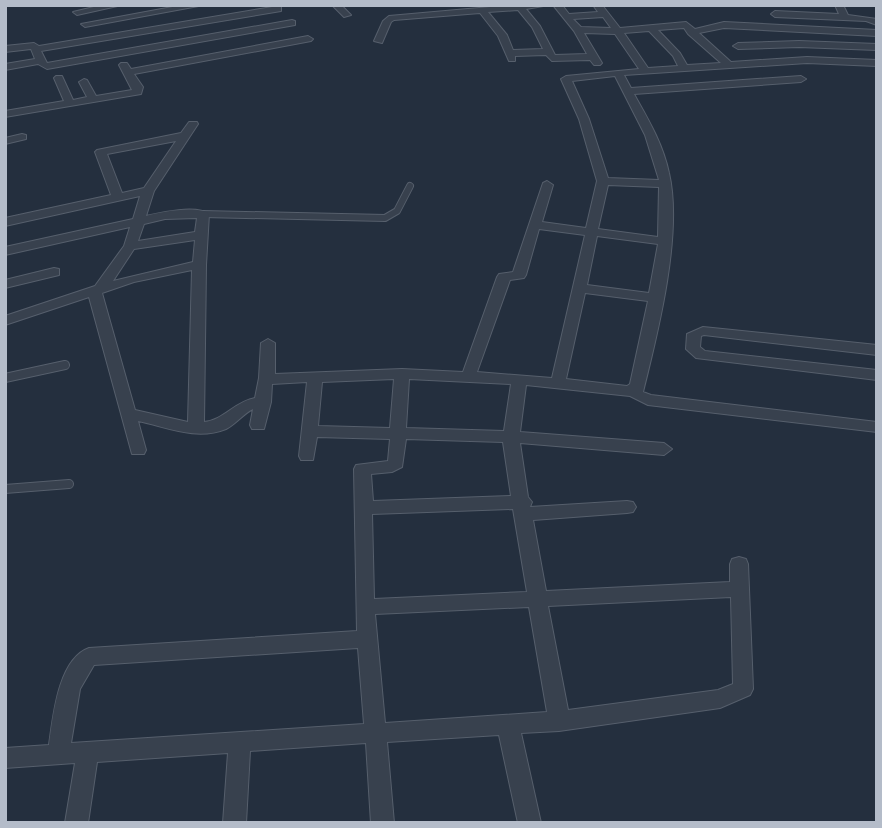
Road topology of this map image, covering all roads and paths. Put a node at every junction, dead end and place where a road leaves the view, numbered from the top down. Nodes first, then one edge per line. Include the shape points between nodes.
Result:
1 (118, 5) edge
2 (200, 5) edge
3 (336, 5) edge
4 (545, 5) edge
5 (557, 5) edge
6 (597, 5) edge
7 (807, 5) edge
8 (839, 6) edge
9 (276, 7) edge
10 (520, 7) edge
11 (76, 8) edge
12 (158, 8) edge
13 (482, 10) junction
14 (775, 14) dead end
15 (347, 15) dead end
16 (605, 15) junction
17 (567, 17) junction
18 (846, 17) junction
19 (877, 22) edge
20 (292, 23) junction
21 (85, 24) junction
22 (686, 25) junction
23 (724, 25) junction
24 (651, 28) junction
25 (578, 30) junction
26 (618, 31) junction
27 (877, 33) edge
28 (94, 40) junction
29 (379, 41) dead end
30 (738, 46) junction
31 (877, 47) edge
32 (5, 49) edge
33 (37, 49) junction
34 (549, 52) junction
35 (117, 54) junction
36 (593, 57) junction
37 (41, 61) junction
38 (784, 61) junction
39 (754, 63) junction
40 (877, 63) edge
41 (729, 65) junction
42 (5, 67) edge
43 (684, 68) junction
44 (645, 71) junction
45 (128, 72) junction
46 (611, 73) junction
47 (59, 78) dead end
48 (84, 82) dead end
49 (628, 90) junction
50 (93, 100) junction
51 (70, 104) junction
52 (5, 114) edge
53 (193, 124) dead end
54 (22, 136) dead end
55 (185, 136) junction
56 (5, 141) edge
57 (603, 181) junction
58 (665, 184) junction
59 (547, 185) dead end
60 (410, 186) dead end
61 (148, 191) junction
62 (118, 198) junction
63 (203, 214) junction
64 (140, 221) junction
65 (5, 222) edge
66 (535, 225) junction
67 (594, 233) junction
68 (201, 235) junction
69 (663, 241) junction
70 (130, 246) junction
71 (5, 251) edge
72 (199, 265) junction
73 (54, 272) dead end
74 (5, 284) edge
75 (578, 288) junction
76 (97, 289) junction
77 (654, 298) junction
78 (5, 321) edge
79 (268, 343) dead end
80 (877, 350) edge
81 (65, 365) dead end
82 (402, 374) junction
83 (469, 375) junction
84 (877, 375) edge
85 (315, 377) junction
86 (5, 378) edge
87 (267, 379) junction
88 (519, 379) junction
89 (558, 383) junction
90 (635, 390) junction
91 (263, 402) junction
92 (129, 415) junction
93 (258, 425) dead end
94 (877, 427) edge
95 (196, 428) junction
96 (309, 430) junction
97 (396, 433) junction
98 (511, 437) junction
99 (664, 449) dead end
100 (138, 450) dead end
101 (307, 456) dead end
102 (69, 484) dead end
103 (5, 489) edge
104 (627, 507) dead end
105 (523, 508) junction
106 (365, 509) junction
107 (739, 564) dead end
108 (740, 589) junction
109 (539, 598) junction
110 (367, 607) junction
111 (367, 639) junction
112 (559, 721) junction
113 (508, 725) junction
114 (378, 734) junction
115 (240, 742) junction
116 (88, 753) junction
117 (58, 755) junction
118 (5, 758) edge
119 (76, 823) edge
120 (234, 823) edge
121 (383, 823) edge
122 (530, 823) edge

1 - 11 street
2 - 12 street
3 - 15 street
4 - 10 street
5 - 17 street
6 - 16 street
7 - 8 street
8 - 18 street
9 - 20 street
9 - 28 street
10 - 13 street
10 - 34 street
11 - 21 street
12 - 21 street
13 - 29 street via 392,18
13 - 34 street via 502,35 511,56
14 - 18 street
16 - 17 street
16 - 26 street
17 - 25 street
18 - 19 street
20 - 35 street
20 - 45 street via 312,43
21 - 28 street
22 - 23 street
22 - 24 street
22 - 41 street
23 - 27 street
23 - 30 street
24 - 26 street
24 - 43 street
25 - 26 street
25 - 36 street
26 - 44 street
28 - 33 street
30 - 31 street
30 - 39 street
32 - 33 street via 31,45
33 - 37 street
34 - 36 street via 553,59
35 - 37 street via 47,66
35 - 45 street
36 - 46 street
37 - 42 street
38 - 39 street
38 - 40 street
38 - 49 street via 804,82
39 - 41 street
41 - 43 street
43 - 44 street
44 - 46 street
45 - 50 street via 137,92
46 - 49 street
46 - 57 street via 566,79
47 - 51 street
48 - 50 street
49 - 58 street via 651,135
50 - 51 street
51 - 52 street
53 - 55 street
54 - 56 street
55 - 61 street
55 - 62 street via 101,152
57 - 58 street
57 - 67 street
58 - 69 street
59 - 66 street
60 - 63 lane via 397,211 385,218
61 - 62 street
61 - 64 street
62 - 65 street
63 - 64 street
63 - 68 street
64 - 70 street
64 - 71 street
66 - 67 street
66 - 83 street via 519,275 504,278
67 - 69 street
67 - 75 street
68 - 70 street
68 - 72 street
69 - 77 street
70 - 76 street
72 - 76 street
72 - 95 street
73 - 74 street
75 - 77 street
75 - 89 street
76 - 78 street
76 - 92 street
77 - 90 street
79 - 87 street
80 - 84 street via 703,331 694,334 693,349 701,355
81 - 86 lane
82 - 83 street
82 - 85 street
82 - 97 street
83 - 88 street
85 - 87 street
85 - 96 street
87 - 91 street
88 - 89 street
88 - 98 street
89 - 90 street
90 - 94 street via 648,400
91 - 93 street
91 - 95 street via 245,404 222,425
92 - 95 street
92 - 100 street
96 - 97 street
96 - 101 street
97 - 98 street
97 - 106 street via 394,464 362,469
98 - 99 street
98 - 105 street
102 - 103 lane
104 - 105 street
105 - 106 street
105 - 109 street
106 - 110 street
107 - 108 street
108 - 109 street
108 - 112 street via 744,681 737,694
109 - 110 street
109 - 112 street
110 - 111 street
111 - 114 street
111 - 117 street via 89,657 73,677
112 - 113 street
113 - 114 street
113 - 122 street
114 - 115 street
114 - 121 street
115 - 116 street
115 - 120 street
116 - 117 street
116 - 119 street
117 - 118 street

